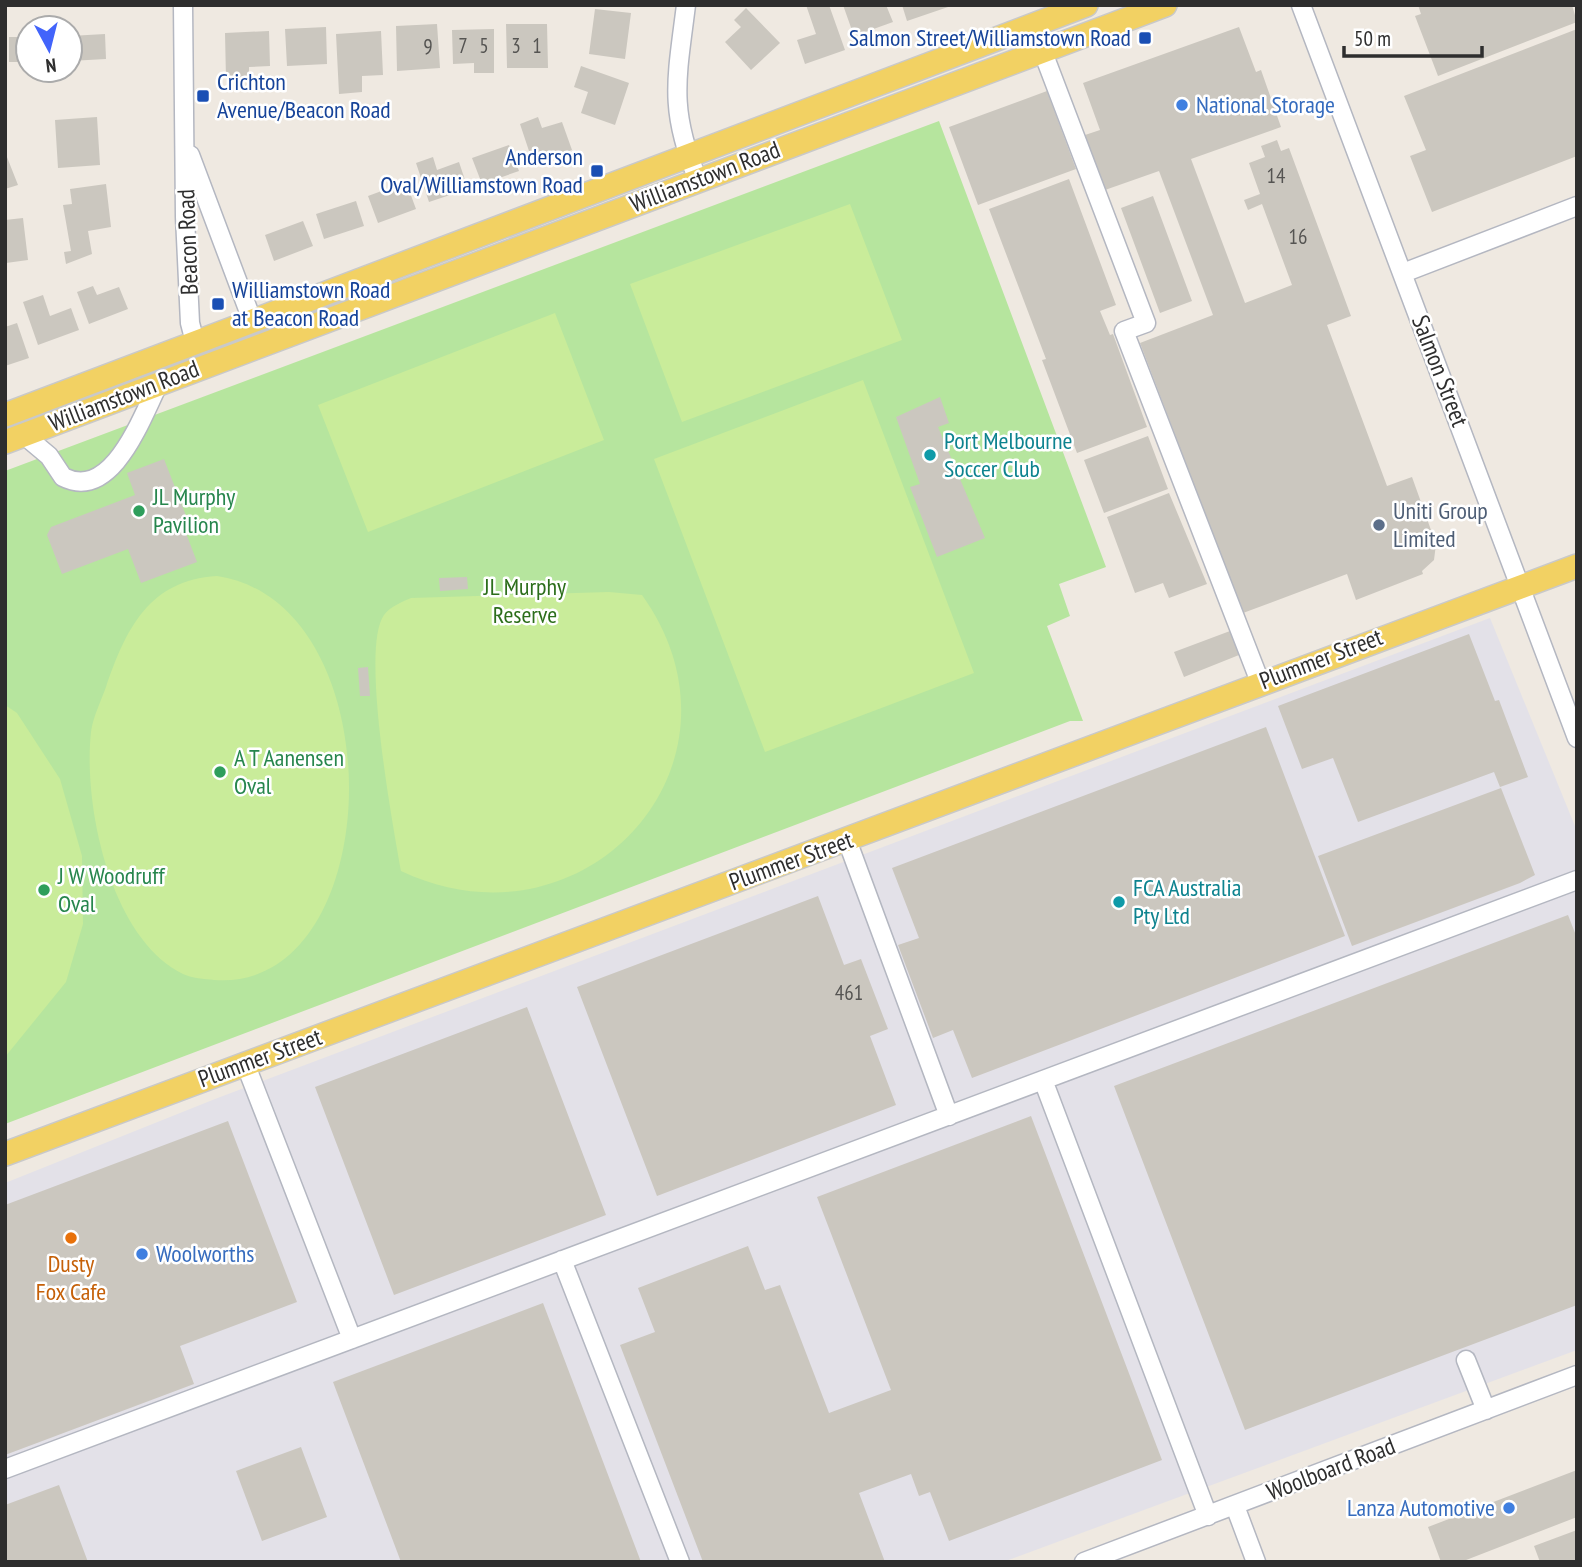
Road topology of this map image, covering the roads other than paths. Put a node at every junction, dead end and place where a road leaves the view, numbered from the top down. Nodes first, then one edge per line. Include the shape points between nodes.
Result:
1 (183, 5) edge
2 (686, 5) edge
3 (1086, 5) edge
4 (1165, 5) edge
5 (1301, 5) edge
6 (1032, 26) junction
7 (1043, 51) junction
8 (186, 142) junction
9 (688, 156) junction
10 (698, 180) junction
11 (1577, 206) edge
12 (1403, 273) junction
13 (252, 320) junction
14 (195, 342) junction
15 (244, 351) junction
16 (159, 383) junction
17 (5, 415) edge
18 (15, 438) edge
19 (1577, 566) edge
20 (1521, 584) junction
21 (1260, 682) junction
22 (1577, 738) edge
23 (846, 840) junction
24 (1577, 880) edge
25 (245, 1063) junction
26 (1043, 1080) junction
27 (949, 1116) junction
28 (5, 1154) edge
29 (562, 1260) junction
30 (352, 1339) junction
31 (1466, 1360) dead end
32 (1577, 1375) edge
33 (1486, 1410) junction
34 (5, 1469) edge
35 (1235, 1506) junction
36 (1208, 1516) junction
37 (680, 1562) edge
38 (1084, 1562) edge
39 (1256, 1562) edge

1 - 8 street, Beacon Road
2 - 9 street via 676,105
3 - 6 main road, Williamstown Road
4 - 7 main road, Williamstown Road
5 - 12 street, Salmon Street
6 - 7 street
6 - 9 main road, Williamstown Road
7 - 10 main road, Williamstown Road
7 - 21 street via 1146,323 1124,331
8 - 13 street, Beacon Road
8 - 14 street, Beacon Road via 185,218
9 - 10 street
9 - 13 main road, Williamstown Road
10 - 15 main road, Williamstown Road
11 - 12 street
12 - 20 street, Salmon Street
13 - 14 main road, Williamstown Road
13 - 15 main road
14 - 15 main road, Williamstown Road
14 - 17 main road, Williamstown Road
15 - 16 main road, Williamstown Road
16 - 18 main road, Williamstown Road
16 - 18 street via 118,459 100,477 66,479 49,456
19 - 20 main road, Plummer Street
20 - 21 main road, Plummer Street
20 - 22 street, Salmon Street
21 - 23 main road, Plummer Street
23 - 25 main road, Plummer Street
23 - 27 street
24 - 26 street
25 - 28 main road, Plummer Street
25 - 30 street
26 - 27 street
26 - 36 street
27 - 29 street
29 - 30 street
29 - 37 street
30 - 34 street
31 - 33 street
32 - 33 street, Woolboard Road
33 - 35 street, Woolboard Road
35 - 36 street, Woolboard Road
35 - 39 street
36 - 38 street, Woolboard Road

